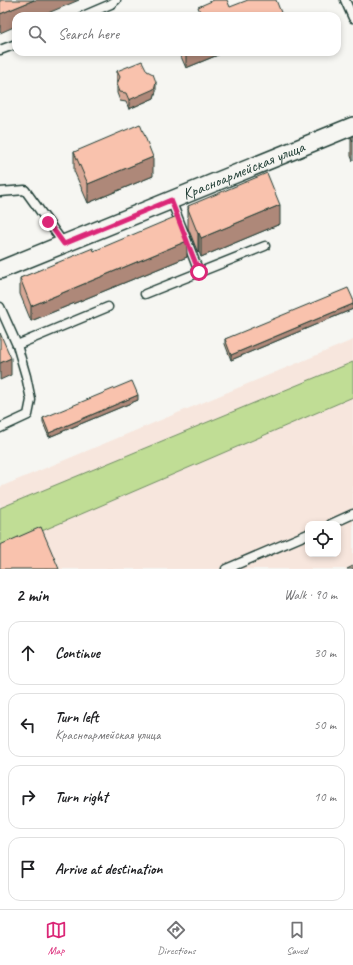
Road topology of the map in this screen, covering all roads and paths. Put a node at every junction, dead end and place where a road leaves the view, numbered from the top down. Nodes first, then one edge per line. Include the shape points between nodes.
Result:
1 (116, 0) edge
2 (345, 0) edge
3 (92, 12) edge
4 (353, 18) edge
5 (12, 46) edge
6 (0, 50) edge
7 (353, 126) edge
8 (0, 192) edge
9 (171, 200) junction
10 (64, 244) junction
11 (265, 246) dead end
12 (0, 270) edge
13 (199, 272) junction
14 (145, 294) dead end
15 (0, 307) edge
16 (108, 307) dead end
17 (17, 345) junction
18 (0, 428) edge
19 (353, 514) edge
20 (338, 521) edge
21 (305, 535) edge
22 (226, 569) edge

1 - 3 lane
2 - 4 lane
5 - 6 lane
7 - 9 street, Красноармейская улица
8 - 10 lane via 26,190
9 - 10 street, Красноармейская улица
9 - 13 lane
10 - 12 street, Красноармейская улица
11 - 13 lane
13 - 14 lane
15 - 17 lane
16 - 17 lane
17 - 18 lane via 31,400 28,415
19 - 20 lane
21 - 22 lane

